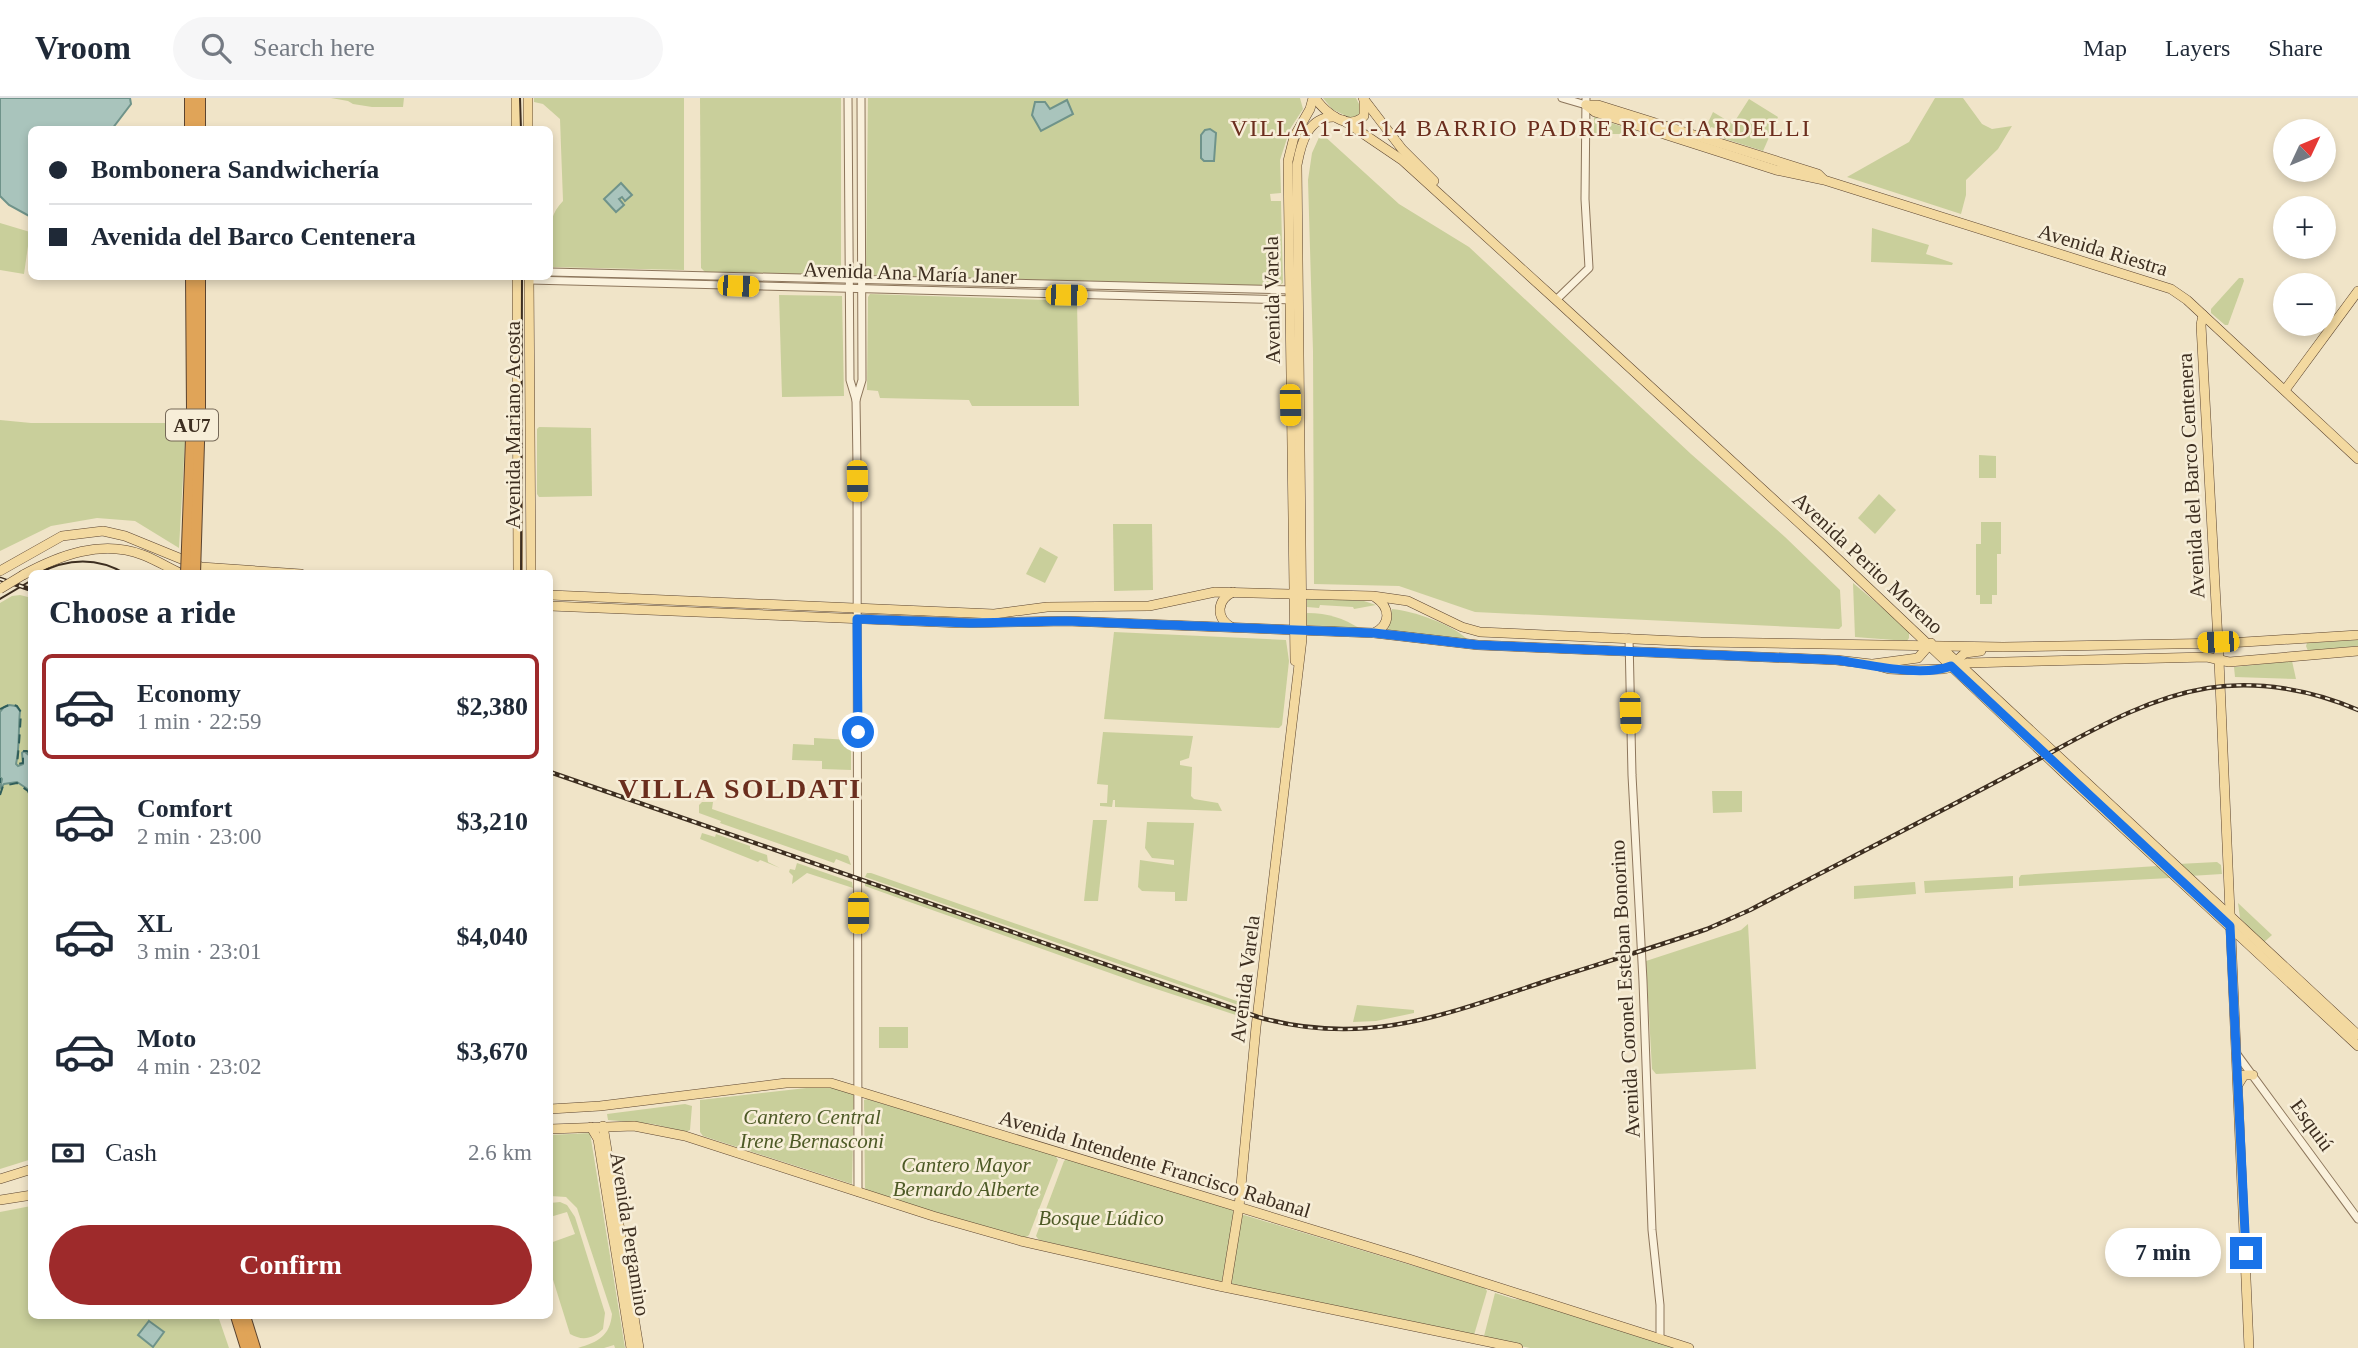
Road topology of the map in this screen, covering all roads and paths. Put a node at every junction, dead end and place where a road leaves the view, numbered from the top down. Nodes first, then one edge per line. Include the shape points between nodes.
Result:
1 (190, 98) edge
2 (200, 98) edge
3 (516, 98) edge
4 (528, 98) edge
5 (848, 98) edge
6 (861, 98) edge
7 (1314, 98) edge
8 (1363, 98) edge
9 (1562, 98) edge
10 (1586, 102) edge
11 (1339, 119) junction
12 (190, 126) edge
13 (200, 126) edge
14 (516, 126) edge
15 (528, 126) edge
16 (553, 272) edge
17 (553, 277) edge
18 (592, 277) junction
19 (191, 280) edge
20 (200, 280) edge
21 (524, 280) edge
22 (524, 280) edge
23 (691, 280) junction
24 (849, 280) junction
25 (862, 280) junction
26 (1140, 288) junction
27 (849, 289) junction
28 (862, 290) junction
29 (2358, 290) edge
30 (1294, 295) junction
31 (1137, 297) junction
32 (1558, 299) junction
33 (2203, 315) junction
34 (2285, 390) junction
35 (856, 400) junction
36 (2358, 459) edge
37 (66, 535) junction
38 (73, 554) junction
39 (2, 569) edge
40 (33, 570) edge
41 (176, 570) edge
42 (184, 570) edge
43 (195, 570) edge
44 (245, 570) edge
45 (518, 570) edge
46 (531, 570) edge
47 (28, 572) edge
48 (0, 589) edge
49 (1235, 592) junction
50 (1298, 594) junction
51 (553, 595) edge
52 (1373, 596) junction
53 (553, 606) edge
54 (857, 608) junction
55 (857, 619) junction
56 (1236, 628) junction
57 (1299, 630) junction
58 (1374, 633) junction
59 (2358, 635) edge
60 (1629, 638) junction
61 (2218, 642) junction
62 (1934, 644) junction
63 (2000, 646) junction
64 (2358, 650) edge
65 (1628, 651) junction
66 (2219, 660) junction
67 (1871, 664) junction
68 (1955, 664) junction
69 (2230, 921) junction
70 (2358, 1035) edge
71 (2358, 1046) edge
72 (2236, 1053) junction
73 (2253, 1075) junction
74 (2238, 1084) junction
75 (858, 1091) junction
76 (553, 1109) edge
77 (603, 1126) junction
78 (591, 1127) junction
79 (553, 1129) edge
80 (28, 1170) edge
81 (3, 1179) edge
82 (858, 1192) junction
83 (28, 1196) edge
84 (0, 1200) edge
85 (1239, 1207) junction
86 (2358, 1219) edge
87 (1226, 1287) junction
88 (1490, 1290) dead end
89 (1528, 1297) junction
90 (236, 1319) edge
91 (246, 1320) edge
92 (1660, 1339) junction
93 (245, 1343) edge
94 (255, 1348) edge
95 (631, 1348) edge
96 (639, 1348) edge
97 (1518, 1348) edge
98 (1689, 1348) edge
99 (2249, 1348) edge

1 - 12 highway
2 - 13 highway
3 - 14 main road
4 - 15 main road
5 - 24 street
6 - 25 street
7 - 11 main road, Avenida Perito Moreno
7 - 30 main road, Avenida Varela via 1294,137 1288,161
8 - 11 main road, Avenida Varela via 1366,110 1362,119
8 - 32 main road, Avenida Perito Moreno via 1404,151
9 - 10 street, Avenida Riestra
10 - 32 street via 1584,199 1589,268
10 - 33 main road, Avenida Riestra via 2171,289
11 - 30 main road, Avenida Varela via 1317,120 1300,147
11 - 32 main road, Avenida Perito Moreno via 1402,160
16 - 18 street, Avenida Ana María Janer
17 - 18 street, Avenida Ana María Janer
18 - 23 street, Avenida Ana María Janer
19 - 42 highway, AU7, bridge via 192,411
20 - 43 highway, AU7, bridge
21 - 45 main road, Avenida Mariano Acosta
22 - 46 main road, Avenida Mariano Acosta
23 - 24 street, Avenida Ana María Janer
23 - 27 street, Avenida Ana María Janer
24 - 25 street, Avenida Ana María Janer
24 - 27 street
25 - 26 street, Avenida Ana María Janer
25 - 28 street
26 - 30 street, Avenida Ana María Janer
26 - 31 street
27 - 28 street, Avenida Ana María Janer
27 - 35 street via 850,380
28 - 31 street, Avenida Ana María Janer
28 - 35 street via 863,380
29 - 34 main road
30 - 31 street, Avenida Ana María Janer
30 - 50 main road, Avenida Varela
32 - 62 main road, Avenida Perito Moreno
33 - 34 main road, Avenida Riestra
33 - 61 main road, Avenida del Barco Centenera
34 - 36 main road, Avenida Riestra
35 - 54 street
37 - 38 main road via 64,548
37 - 39 main road
37 - 44 main road via 112,532 201,567
38 - 40 main road, bridge
38 - 41 main road via 116,548
47 - 48 main road, bridge
49 - 50 main road
49 - 54 main road via 1149,606 1053,607 994,614
49 - 56 main road via 1219,609 1226,624
50 - 52 main road
50 - 57 main road, Avenida Varela
51 - 54 main road
52 - 58 main road via 1387,612 1384,625
52 - 60 main road via 1408,601 1480,632
53 - 55 main road
54 - 55 street
55 - 56 main road
55 - 75 street
56 - 57 main road
57 - 58 main road
57 - 85 main road, Avenida Varela
58 - 65 main road via 1478,645
59 - 61 main road
60 - 62 main road
60 - 65 street, Avenida Coronel Esteban Bonorino
61 - 63 main road
61 - 66 main road, Avenida del Barco Centenera
62 - 63 main road
62 - 67 main road via 1912,660
62 - 68 main road, Avenida Perito Moreno
63 - 68 main road via 1965,653
64 - 66 main road
65 - 67 main road
65 - 92 street, Avenida Coronel Esteban Bonorino
66 - 68 main road
66 - 69 main road, Avenida del Barco Centenera
67 - 68 main road via 1889,669 1941,669
68 - 69 main road, Avenida Perito Moreno
69 - 70 main road, Avenida Perito Moreno
69 - 71 main road, Avenida Perito Moreno
69 - 72 main road, Avenida del Barco Centenera
72 - 73 street, Esquiú
72 - 74 main road, Avenida del Barco Centenera
73 - 74 main road via 2244,1075
73 - 86 street, Esquiú
74 - 99 main road, Avenida del Barco Centenera
75 - 76 main road, Avenida Intendente Francisco Rabanal via 807,1082
75 - 82 street
75 - 85 main road, Avenida Intendente Francisco Rabanal
77 - 78 main road
77 - 82 main road via 643,1127 693,1138
77 - 96 main road, Avenida Pergamino
78 - 79 main road
78 - 95 main road, Avenida Pergamino via 598,1139
80 - 81 main road
82 - 87 main road via 969,1227
83 - 84 main road
85 - 87 main road, Avenida Varela
85 - 89 main road, Avenida Intendente Francisco Rabanal
87 - 97 main road
88 - 89 main road
89 - 92 main road, Avenida Intendente Francisco Rabanal
90 - 93 highway
91 - 94 highway
92 - 98 main road, Avenida Intendente Francisco Rabanal

